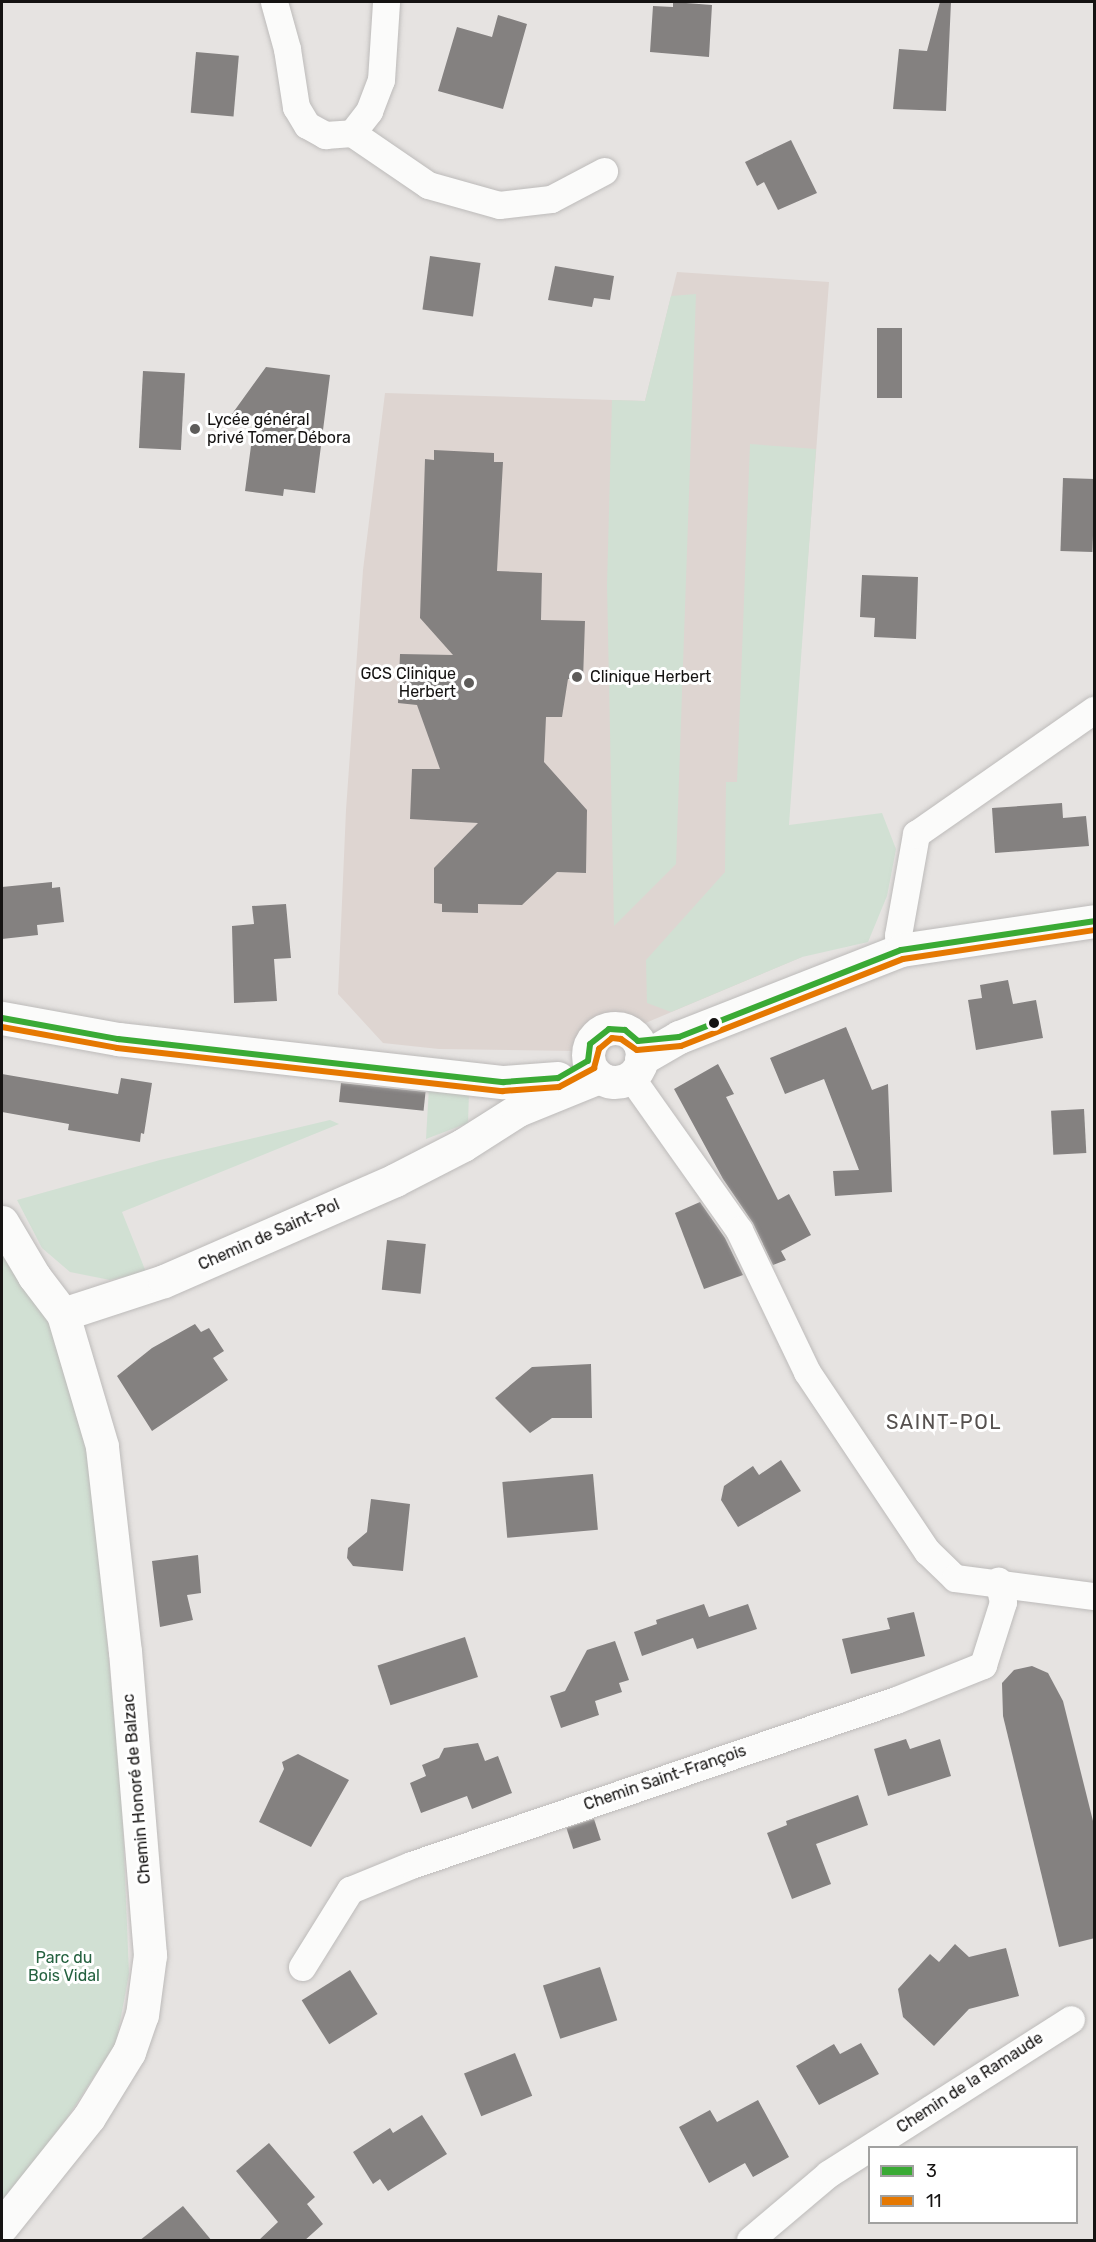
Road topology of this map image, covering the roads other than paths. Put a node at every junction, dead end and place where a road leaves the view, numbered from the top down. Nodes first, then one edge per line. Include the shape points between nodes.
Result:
1 (274, 2) edge
2 (386, 2) edge
3 (352, 134) junction
4 (604, 171) dead end
5 (1095, 710) edge
6 (1095, 921) edge
7 (901, 950) junction
8 (2, 1018) edge
9 (623, 1060) junction
10 (562, 1083) junction
11 (2, 1222) edge
12 (63, 1314) junction
13 (998, 1581) junction
14 (1083, 1594) edge
15 (302, 1967) dead end
16 (1071, 2019) dead end
17 (872, 2146) edge
18 (868, 2148) edge
19 (2, 2226) edge
20 (750, 2241) edge

1 - 3 street via 287,49 296,107 307,125 325,135
2 - 3 street via 381,80 369,111
3 - 4 street via 428,185 499,205 552,199
5 - 7 street via 916,834 898,935
6 - 7 main road
7 - 9 main road
8 - 10 main road via 118,1039 504,1082
9 - 10 main road
9 - 13 street via 739,1230 807,1372 927,1551 955,1578
10 - 12 main road, Chemin de Saint-Pol via 464,1145 395,1180 164,1281
11 - 12 main road via 33,1276
12 - 19 main road, Chemin Honoré de Balzac via 102,1446 150,1954 142,2015 129,2052 89,2117
13 - 14 street
13 - 15 street, Chemin Saint-François via 1003,1602 983,1665 896,1700 411,1865 350,1890
16 - 17 street, Chemin de la Ramaude
18 - 20 street, Chemin de la Ramaude via 828,2174

